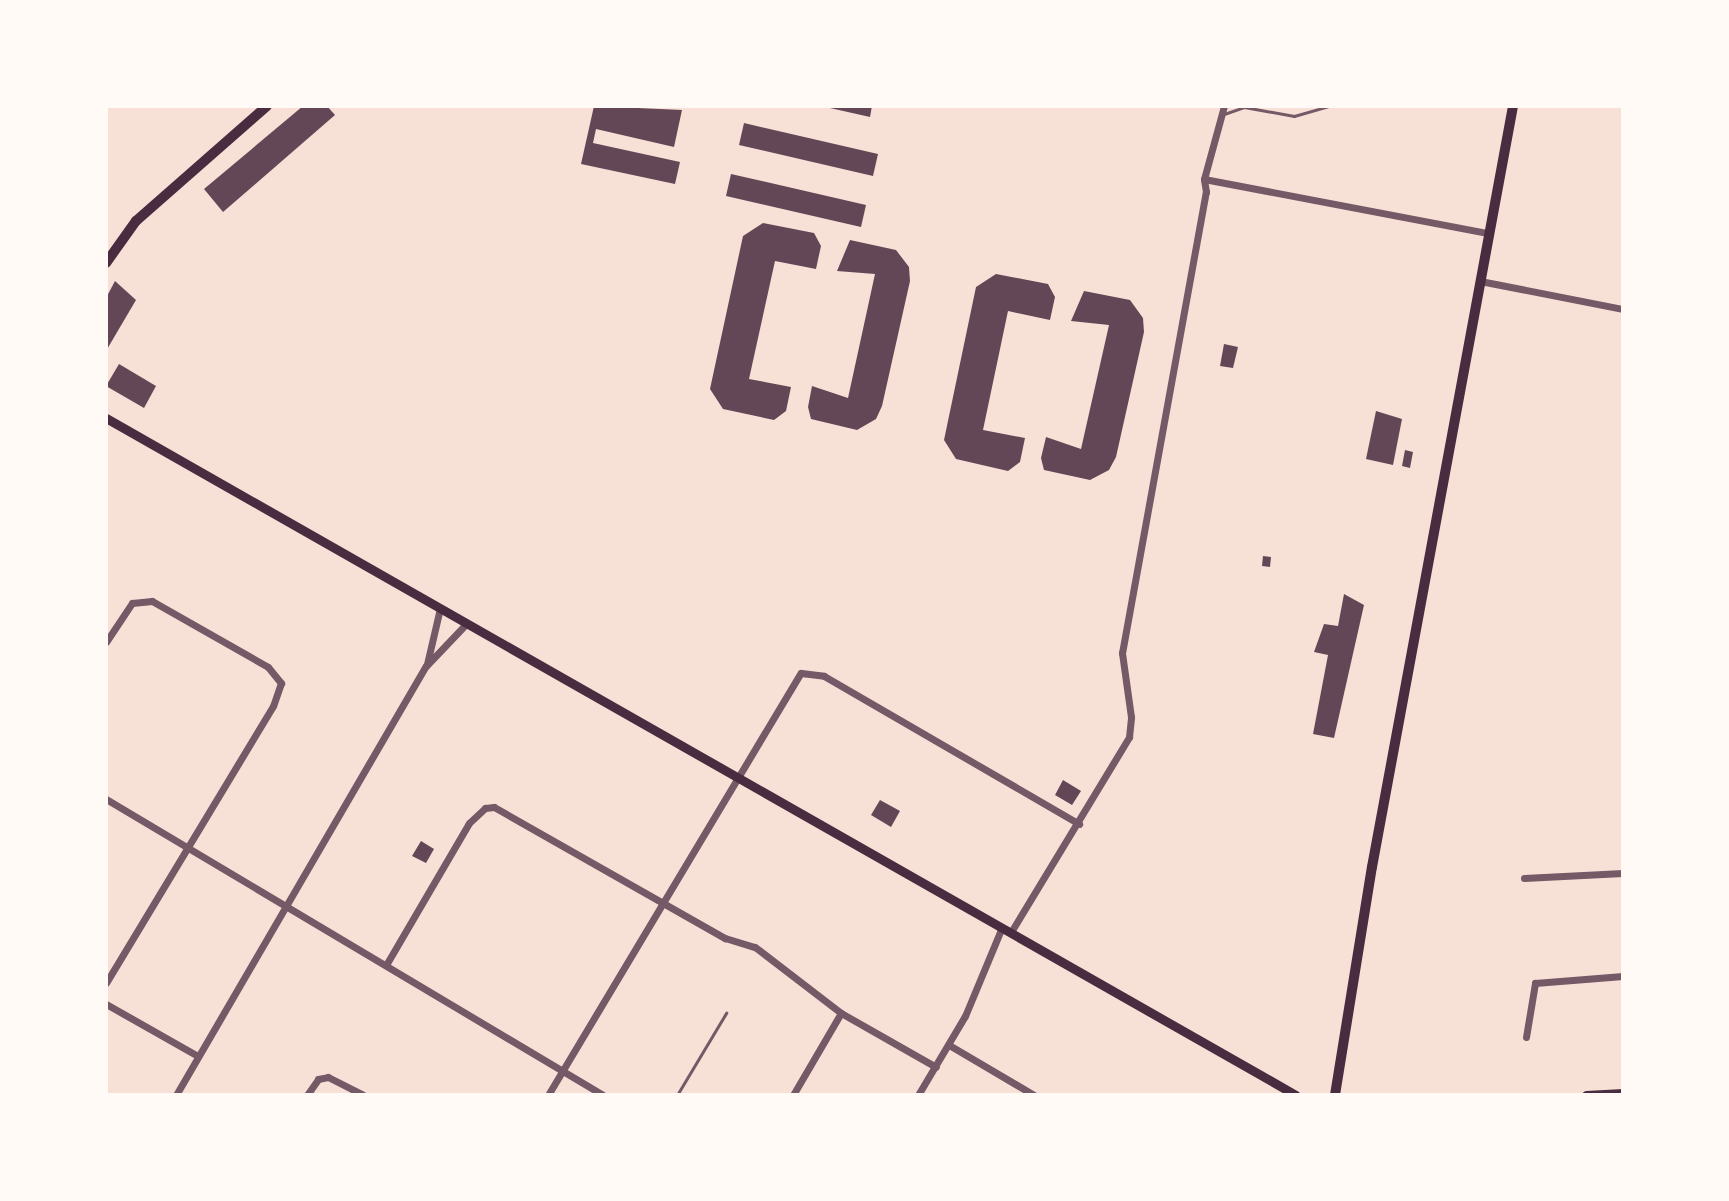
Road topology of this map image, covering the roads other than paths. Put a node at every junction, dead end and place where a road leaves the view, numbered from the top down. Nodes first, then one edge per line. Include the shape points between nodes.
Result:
1 (267, 106) edge
2 (1224, 106) edge
3 (1328, 106) edge
4 (1513, 106) edge
5 (1221, 116) junction
6 (1204, 179) junction
7 (1488, 233) junction
8 (106, 263) edge
9 (1480, 281) junction
10 (1623, 309) edge
11 (106, 418) edge
12 (440, 608) junction
13 (467, 623) junction
14 (106, 642) edge
15 (426, 666) junction
16 (740, 778) junction
17 (106, 799) edge
18 (1079, 824) junction
19 (187, 846) junction
20 (1623, 873) edge
21 (1524, 878) dead end
22 (663, 904) junction
23 (288, 906) junction
24 (1007, 929) junction
25 (386, 965) junction
26 (1623, 976) edge
27 (106, 983) edge
28 (106, 1004) edge
29 (726, 1013) dead end
30 (841, 1013) junction
31 (1526, 1037) dead end
32 (949, 1045) junction
33 (198, 1056) junction
34 (936, 1067) junction
35 (562, 1071) junction
36 (1623, 1093) edge
37 (176, 1095) edge
38 (307, 1095) edge
39 (363, 1095) edge
40 (548, 1095) edge
41 (603, 1095) edge
42 (677, 1095) edge
43 (793, 1095) edge
44 (918, 1095) edge
45 (1034, 1095) edge
46 (1296, 1095) edge
47 (1335, 1095) edge
48 (1586, 1095) edge

1 - 8 main road via 136,221
2 - 5 street
3 - 5 lane via 1288,116 1244,107
4 - 7 main road
5 - 6 street
6 - 7 street
6 - 18 street via 1206,192 1122,653 1131,728
7 - 9 main road
9 - 10 street
9 - 47 main road
11 - 12 main road
12 - 13 main road
12 - 15 street
13 - 15 street
13 - 16 main road
14 - 19 street via 132,603 152,601 268,667 281,683 273,706
15 - 23 street
16 - 18 street via 795,679 811,671
16 - 22 street
16 - 24 main road
17 - 19 street
18 - 24 street
19 - 23 street
19 - 27 street
20 - 21 street
22 - 25 street via 510,812 485,808 469,823
22 - 30 street via 725,938 755,947
22 - 35 street
23 - 25 street
23 - 33 street
24 - 32 street
24 - 46 main road
25 - 35 street
26 - 31 street via 1535,983
28 - 33 street
29 - 42 lane
30 - 34 street
30 - 43 street
32 - 34 street
32 - 45 street
33 - 37 street
34 - 44 street
35 - 40 street
35 - 41 street
36 - 48 main road
38 - 39 street via 318,1079 328,1077

